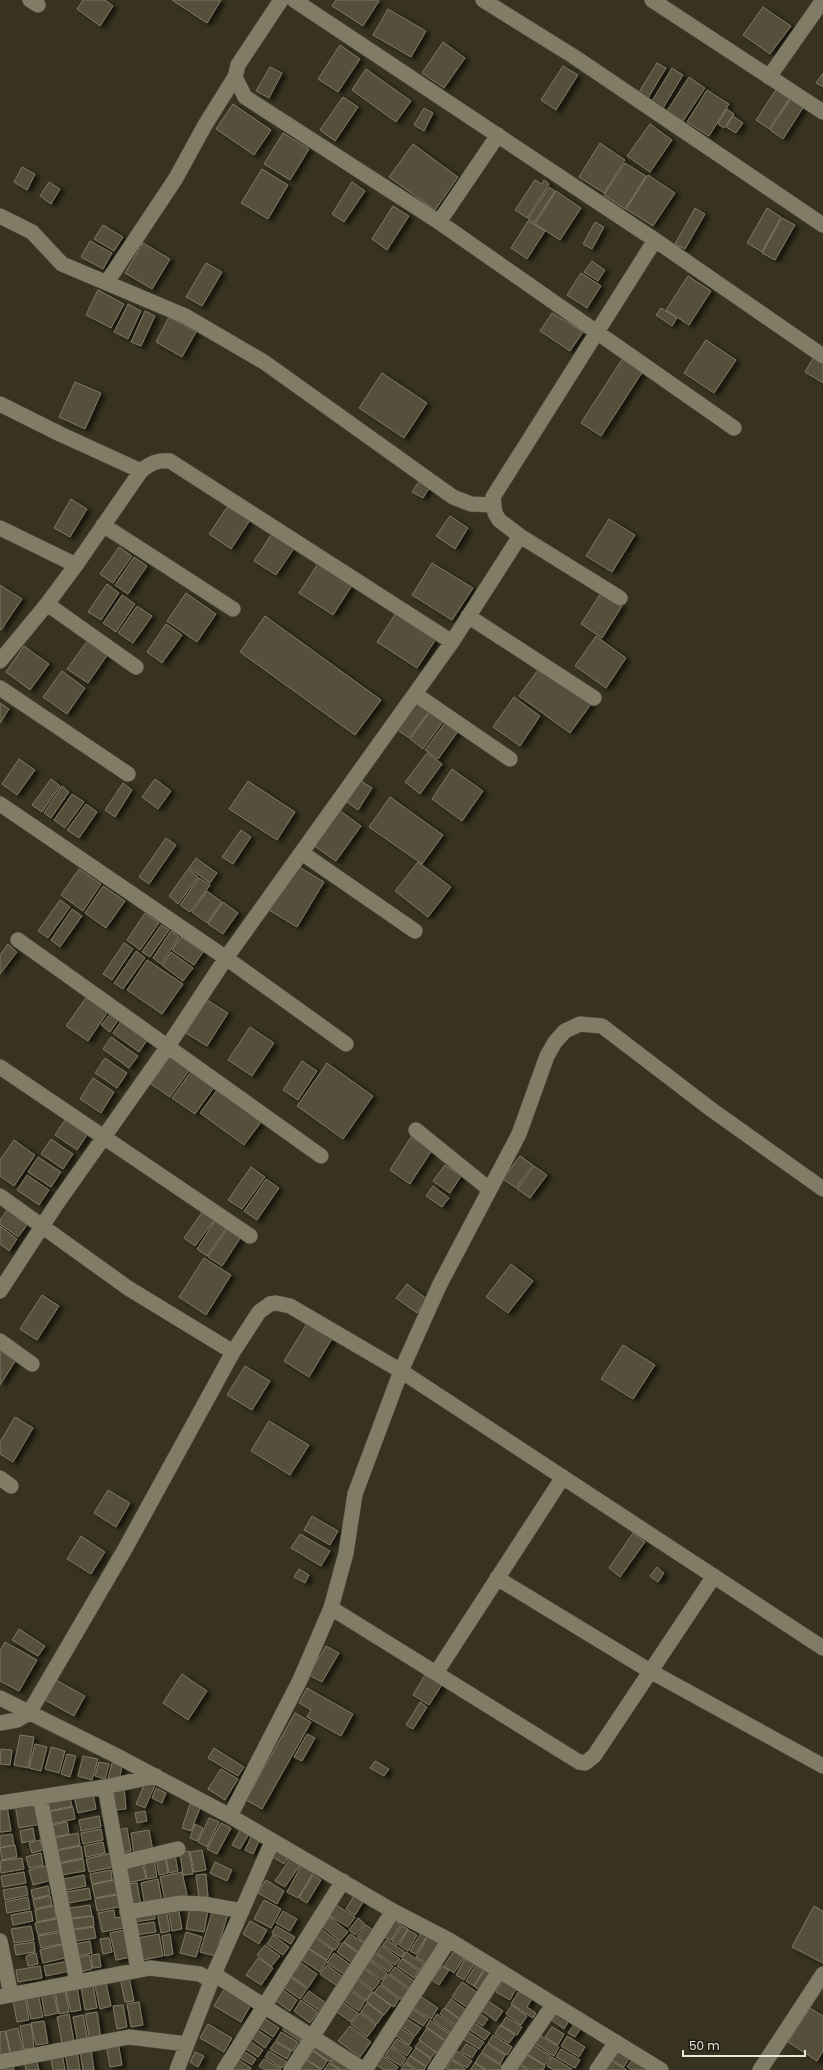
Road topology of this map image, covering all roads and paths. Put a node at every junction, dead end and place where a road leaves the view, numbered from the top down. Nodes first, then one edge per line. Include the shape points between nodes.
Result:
1 (281, 0) edge
2 (294, 0) edge
3 (483, 0) edge
4 (652, 0) edge
5 (823, 0) edge
6 (235, 77) junction
7 (769, 77) junction
8 (823, 112) edge
9 (498, 135) junction
10 (0, 216) edge
11 (439, 222) junction
12 (823, 225) edge
13 (655, 240) junction
14 (108, 282) junction
15 (596, 331) junction
16 (823, 356) edge
17 (0, 404) edge
18 (734, 428) dead end
19 (141, 471) junction
20 (493, 505) junction
21 (103, 525) junction
22 (0, 528) edge
23 (520, 536) junction
24 (76, 565) junction
25 (620, 598) dead end
26 (47, 604) junction
27 (233, 609) dead end
28 (468, 616) junction
29 (452, 642) junction
30 (1, 659) edge
31 (136, 667) dead end
32 (0, 688) edge
33 (414, 694) junction
34 (594, 698) dead end
35 (510, 759) dead end
36 (128, 774) dead end
37 (0, 804) edge
38 (302, 853) junction
39 (415, 931) dead end
40 (18, 940) dead end
41 (226, 958) junction
42 (346, 1044) dead end
43 (168, 1046) junction
44 (0, 1067) edge
45 (416, 1130) dead end
46 (103, 1137) junction
47 (321, 1156) dead end
48 (489, 1189) junction
49 (823, 1189) edge
50 (0, 1196) edge
51 (42, 1227) junction
52 (250, 1236) dead end
53 (0, 1292) edge
54 (0, 1341) edge
55 (233, 1352) junction
56 (32, 1364) dead end
57 (401, 1371) junction
58 (563, 1477) junction
59 (714, 1576) junction
60 (497, 1578) junction
61 (331, 1608) junction
62 (823, 1648) edge
63 (650, 1670) junction
64 (436, 1673) junction
65 (0, 1698) edge
66 (29, 1713) junction
67 (0, 1723) edge
68 (823, 1766) edge
69 (156, 1776) junction
70 (105, 1786) junction
71 (40, 1797) junction
72 (0, 1803) edge
73 (230, 1816) junction
74 (272, 1842) junction
75 (178, 1850) dead end
76 (119, 1863) junction
77 (343, 1882) junction
78 (242, 1911) junction
79 (393, 1911) junction
80 (127, 1912) junction
81 (449, 1940) junction
82 (0, 1941) edge
83 (138, 1970) junction
84 (499, 1971) junction
85 (823, 1974) edge
86 (213, 1977) junction
87 (77, 1982) junction
88 (5, 1996) edge
89 (265, 2005) junction
90 (553, 2005) junction
91 (312, 2036) junction
92 (616, 2042) junction
93 (187, 2044) junction
94 (0, 2062) edge
95 (177, 2070) edge
96 (224, 2070) edge
97 (291, 2070) edge
98 (365, 2070) edge
99 (435, 2070) edge
100 (508, 2070) edge
101 (597, 2070) edge
102 (661, 2070) edge
103 (760, 2070) edge

1 - 6 street via 238,65
2 - 9 street
3 - 12 street via 573,56
4 - 7 street
5 - 7 street
6 - 11 street via 246,97
6 - 14 street via 176,178
7 - 8 street
9 - 11 street
9 - 13 street
10 - 14 street via 32,232 62,264
11 - 15 street
13 - 15 street
13 - 16 street
14 - 20 street via 185,316 264,362 453,497 471,504
15 - 18 street
15 - 20 street via 497,489
17 - 19 street
19 - 21 street
19 - 29 street via 160,460 170,462
20 - 23 street via 499,520
21 - 24 street
21 - 27 street
22 - 24 street
23 - 25 street
23 - 28 street
24 - 26 street
26 - 30 street
26 - 31 street
28 - 29 street
28 - 34 street
29 - 33 street
32 - 36 street
33 - 35 street
33 - 38 street
37 - 41 street
38 - 39 street
38 - 41 street
40 - 43 street
41 - 42 street
41 - 43 street
43 - 46 street
43 - 47 street
44 - 46 street
45 - 48 street
46 - 51 street
46 - 52 street
48 - 49 street via 519,1134 547,1056 565,1031 580,1024 602,1026 712,1110
48 - 57 street via 439,1286
50 - 51 street
51 - 53 street
51 - 55 street via 128,1288
54 - 56 street
55 - 57 street via 259,1312 276,1303 290,1306
55 - 66 street via 125,1549
57 - 58 street
57 - 61 street via 355,1494 346,1553
58 - 59 street
58 - 60 street
59 - 62 street
59 - 63 street
60 - 63 street
60 - 64 street
61 - 64 street
61 - 73 street via 300,1680
63 - 64 street via 594,1756 584,1763
63 - 68 street
65 - 66 street
66 - 67 street via 17,1720
66 - 69 street
69 - 70 street
69 - 73 street
70 - 71 street
70 - 76 street
71 - 72 street
71 - 87 street
73 - 74 street
74 - 77 street
74 - 78 street
75 - 76 street
76 - 80 street
77 - 79 street
77 - 89 street
78 - 80 street via 181,1903
78 - 86 street
79 - 81 street
79 - 91 street
80 - 83 street
81 - 84 street
81 - 98 street
82 - 88 street
83 - 86 street via 150,1968
83 - 87 street
84 - 90 street
84 - 99 street
85 - 103 street
86 - 89 street
86 - 93 street
87 - 88 street
89 - 91 street
89 - 96 street
90 - 92 street
90 - 100 street
91 - 97 street
91 - 98 street
92 - 101 street
92 - 102 street
93 - 94 street via 129,2037
93 - 95 street

